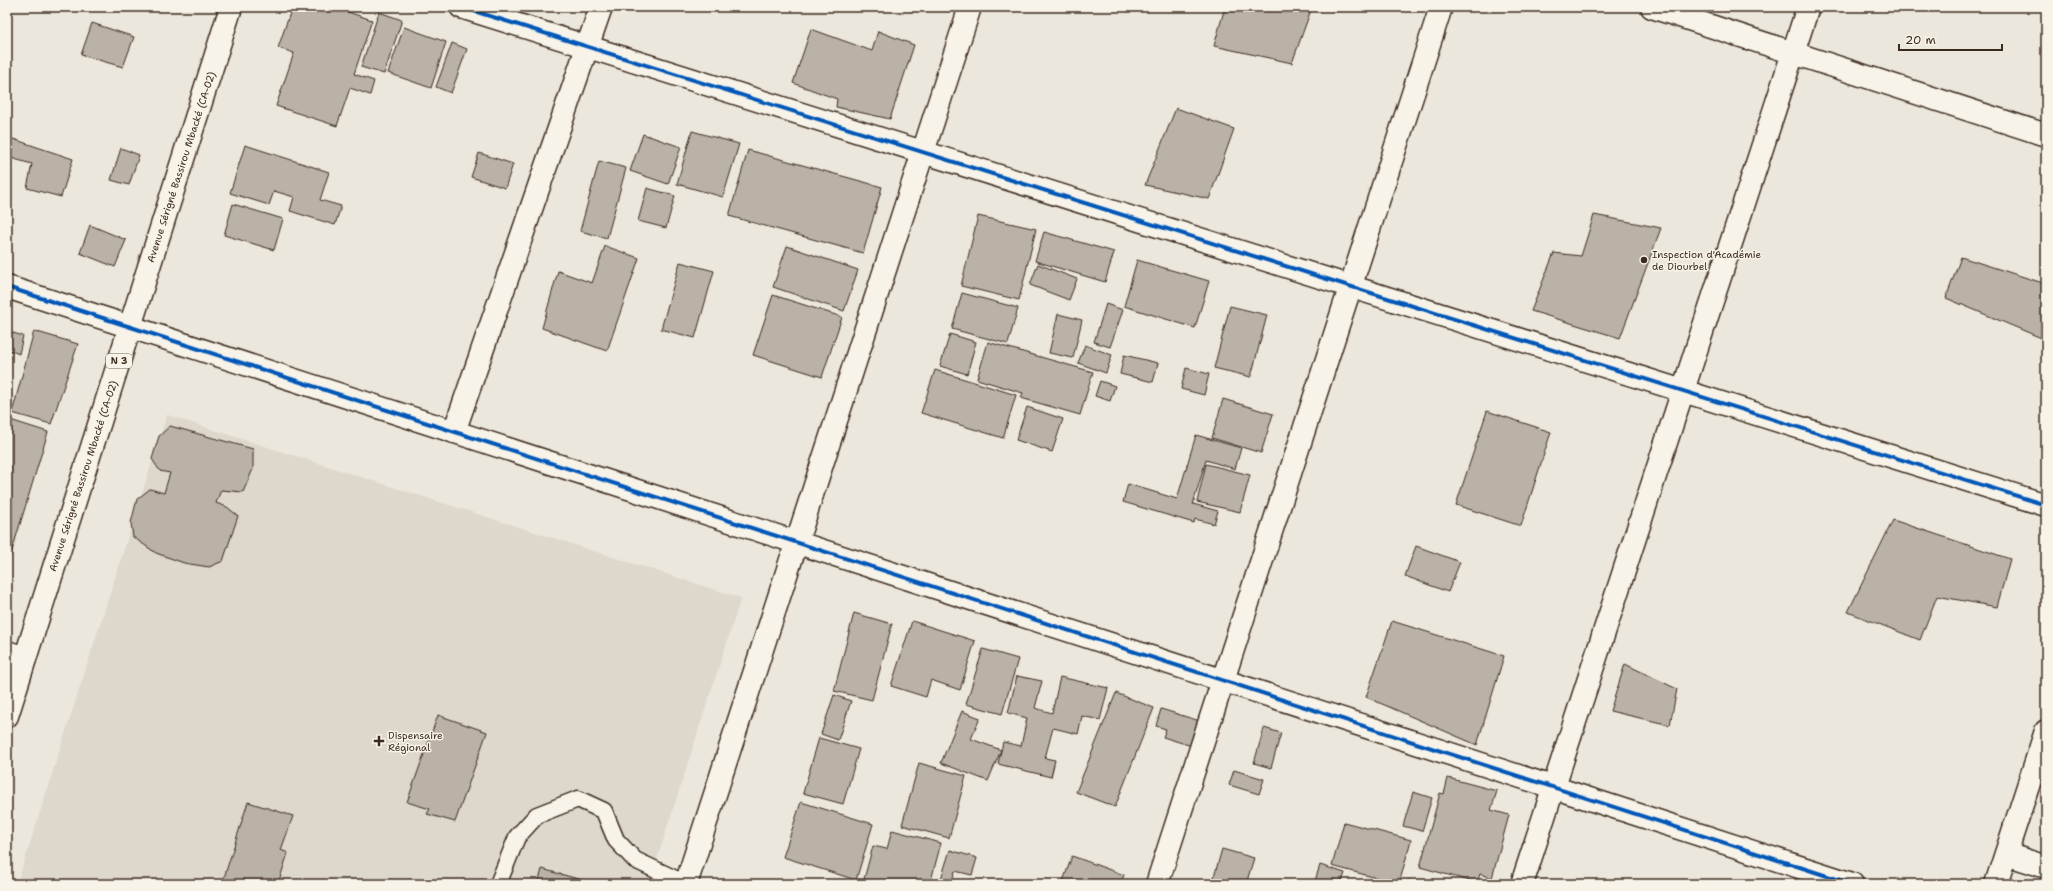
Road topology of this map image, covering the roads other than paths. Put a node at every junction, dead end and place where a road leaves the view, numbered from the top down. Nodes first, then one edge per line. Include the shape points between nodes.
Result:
1 (231, 7) edge
2 (461, 7) edge
3 (601, 7) edge
4 (970, 7) edge
5 (1441, 7) edge
6 (1652, 7) edge
7 (1808, 7) edge
8 (587, 46) junction
9 (1793, 53) junction
10 (2046, 134) edge
11 (923, 152) junction
12 (1350, 286) junction
13 (7, 287) edge
14 (130, 327) junction
15 (1683, 392) junction
16 (454, 432) junction
17 (2046, 505) edge
18 (797, 542) junction
19 (16, 655) edge
20 (1223, 680) junction
21 (7, 716) edge
22 (2046, 731) edge
23 (1554, 788) junction
24 (2006, 854) junction
25 (2046, 867) edge
26 (498, 884) edge
27 (686, 884) edge
28 (1157, 884) edge
29 (1522, 884) edge
30 (1852, 884) edge
31 (1996, 884) edge

1 - 14 street, Avenue Sérigné Bassirou Mbacké (CA-02) / N 3
2 - 8 street
3 - 8 street
4 - 11 street
5 - 12 street
6 - 9 street
7 - 9 street
8 - 11 street
8 - 16 street
9 - 10 street
9 - 15 street
11 - 12 street
11 - 18 street
12 - 15 street
12 - 20 street
13 - 14 street
14 - 16 street
14 - 19 street, Avenue Sérigné Bassirou Mbacké (CA-02) / N 3
15 - 17 street
15 - 23 street
16 - 18 street
18 - 20 street
18 - 27 street
19 - 21 street, Avenue Sérigné Bassirou Mbacké (CA-02) / N 3
20 - 23 street
20 - 28 street
22 - 24 street
23 - 29 street
23 - 30 street
24 - 25 street
24 - 31 street
26 - 27 lane via 517,837 537,815 578,799 604,811 616,840 635,860

